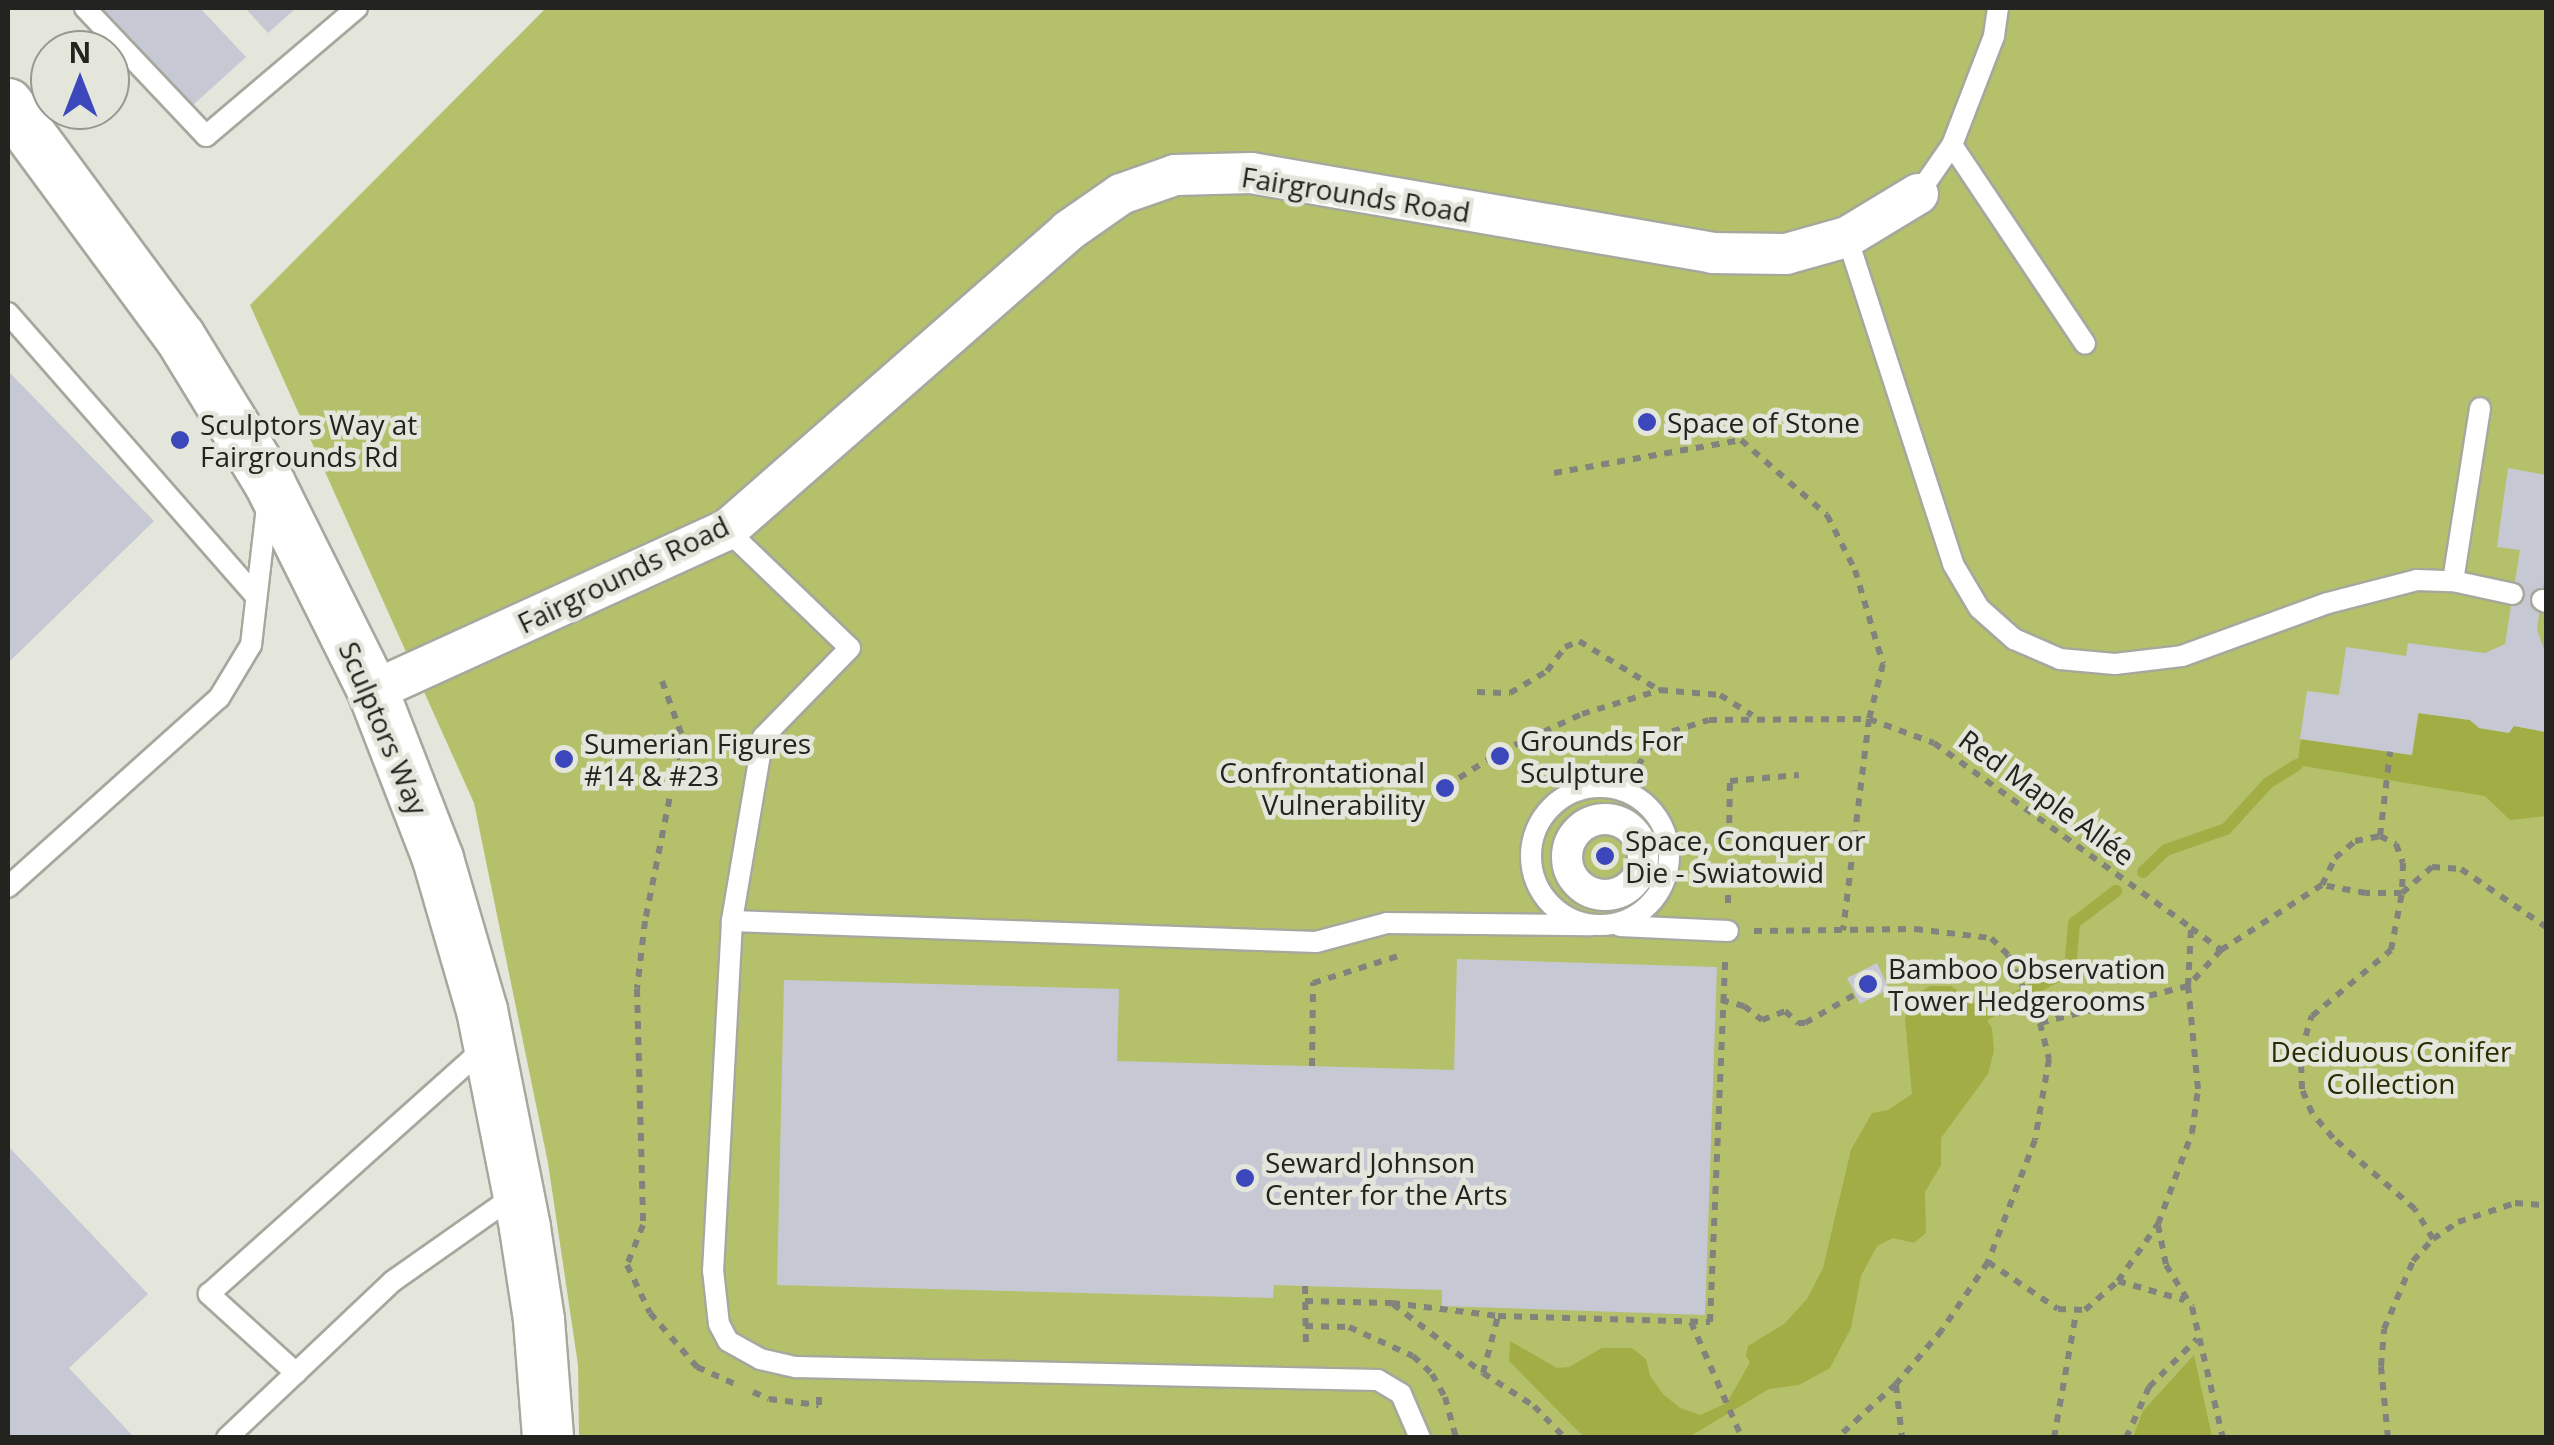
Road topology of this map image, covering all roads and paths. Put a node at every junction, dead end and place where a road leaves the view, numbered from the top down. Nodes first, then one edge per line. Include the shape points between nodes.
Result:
1 (86, 8) edge
2 (357, 8) edge
3 (1998, 8) edge
4 (8, 104) edge
5 (1952, 145) junction
6 (1918, 194) joint
7 (1847, 236) junction
8 (8, 313) edge
9 (2085, 344) dead end
10 (2480, 408) dead end
11 (1554, 473) dead end
12 (270, 484) junction
13 (727, 530) junction
14 (2453, 581) junction
15 (2513, 594) dead end
16 (256, 596) junction
17 (662, 682) dead end
18 (1660, 690) junction
19 (373, 691) junction
20 (1477, 692) dead end
21 (1753, 716) junction
22 (1868, 719) junction
23 (2390, 752) dead end
24 (1638, 766) dead end
25 (1799, 776) dead end
26 (1459, 778) dead end
27 (2380, 836) junction
28 (2322, 885) junction
29 (8, 887) edge
30 (2402, 893) junction
31 (2546, 911) edge
32 (2537, 919) junction
33 (732, 921) junction
34 (1597, 924) junction
35 (2546, 927) edge
36 (2191, 928) junction
37 (1843, 930) junction
38 (1728, 932) junction
39 (2221, 950) junction
40 (1313, 971) dead end
41 (2188, 986) junction
42 (1854, 996) dead end
43 (1721, 1000) junction
44 (2040, 1024) junction
45 (488, 1044) junction
46 (1312, 1066) dead end
47 (518, 1193) junction
48 (2546, 1205) edge
49 (2158, 1224) junction
50 (2433, 1239) junction
51 (1988, 1262) junction
52 (2118, 1281) junction
53 (1305, 1286) dead end
54 (2184, 1300) junction
55 (1305, 1301) junction
56 (1392, 1303) junction
57 (2076, 1313) junction
58 (1498, 1316) junction
59 (1690, 1322) junction
60 (2198, 1340) junction
61 (821, 1368) junction
62 (296, 1373) junction
63 (1483, 1373) junction
64 (1306, 1376) junction
65 (1896, 1384) junction
66 (227, 1438) edge
67 (548, 1438) edge
68 (1420, 1438) edge
69 (1565, 1438) edge
70 (1742, 1438) edge
71 (1837, 1438) edge
72 (1902, 1438) edge
73 (2054, 1438) edge
74 (2126, 1438) edge
75 (2222, 1438) edge
76 (2388, 1438) edge

1 - 2 lane via 206,136
3 - 5 lane, Fairgrounds Road via 1994,36
4 - 12 street, Sculptors Way via 180,337
5 - 6 lane, Fairgrounds Road
5 - 9 lane
6 - 7 street, Fairgrounds Road
7 - 13 street, Fairgrounds Road via 1786,254 1712,253 1251,173 1175,175 1122,194 1068,231
7 - 14 lane via 1953,564 1979,608 2014,639 2060,659 2115,664 2182,656 2328,603 2417,580
8 - 16 lane
10 - 14 lane
11 - 22 path via 1741,440 1827,515 1855,570 1883,664
12 - 16 lane
12 - 19 street, Sculptors Way
13 - 19 street, Fairgrounds Road
13 - 33 lane via 850,648 763,737
14 - 15 lane
16 - 29 lane via 251,645 220,698
17 - 61 path via 682,736 637,989 643,1225 626,1265 650,1313 697,1368 768,1399 819,1405
18 - 20 path via 1579,640 1528,684 1510,693
18 - 21 path via 1720,695
18 - 26 path via 1582,714
19 - 45 street, Sculptors Way via 438,859
21 - 22 path, Red Maple Allée
21 - 24 path, Red Maple Allée via 1671,730 1652,741
22 - 36 path, Red Maple Allée via 1934,744
22 - 37 path
23 - 27 path
25 - 38 path via 1730,781
27 - 28 path via 2354,841 2335,858
27 - 30 path via 2396,844
28 - 30 path
28 - 39 path
30 - 32 path via 2432,868 2460,870
30 - 50 path via 2390,950 2312,1016 2301,1050 2302,1090 2333,1138 2414,1209
31 - 32 path
32 - 35 path
33 - 34 lane via 1316,942 1387,923
33 - 61 lane via 713,1270 719,1324 742,1352
34 - 34 lane via 1635,916 1652,902 1670,859 1668,835 1656,814 1639,798 1606,786 1570,792 1550,807 1531,846 1531,868 1552,906
34 - 38 lane
36 - 39 path, Red Maple Allée
36 - 41 path
37 - 38 path
37 - 44 path via 1991,938 2008,954
38 - 43 path
39 - 41 path
40 - 46 path
41 - 44 path
41 - 49 path via 2198,1089 2192,1133
42 - 43 path via 1805,1023 1785,1011 1762,1020
43 - 59 path via 1710,1322
44 - 51 path via 2049,1060 2034,1140
45 - 47 street, Sculptors Way
45 - 62 lane via 209,1294
47 - 62 lane via 393,1281
47 - 67 street, Sculptors Way via 539,1320
48 - 50 path via 2515,1202 2458,1222
49 - 52 path
49 - 54 path via 2166,1265
50 - 76 path via 2412,1261 2384,1328
51 - 57 path via 2058,1309
51 - 65 path
52 - 54 path
52 - 57 path
53 - 55 path
54 - 60 path
55 - 56 path
55 - 64 path
56 - 58 path
56 - 63 path
57 - 73 path
58 - 59 path
58 - 63 path
59 - 70 path
60 - 74 path via 2150,1387
60 - 75 path
61 - 64 lane
62 - 66 lane
63 - 69 path via 1534,1406
64 - 68 lane via 1378,1380 1401,1394
65 - 71 path
65 - 72 path

